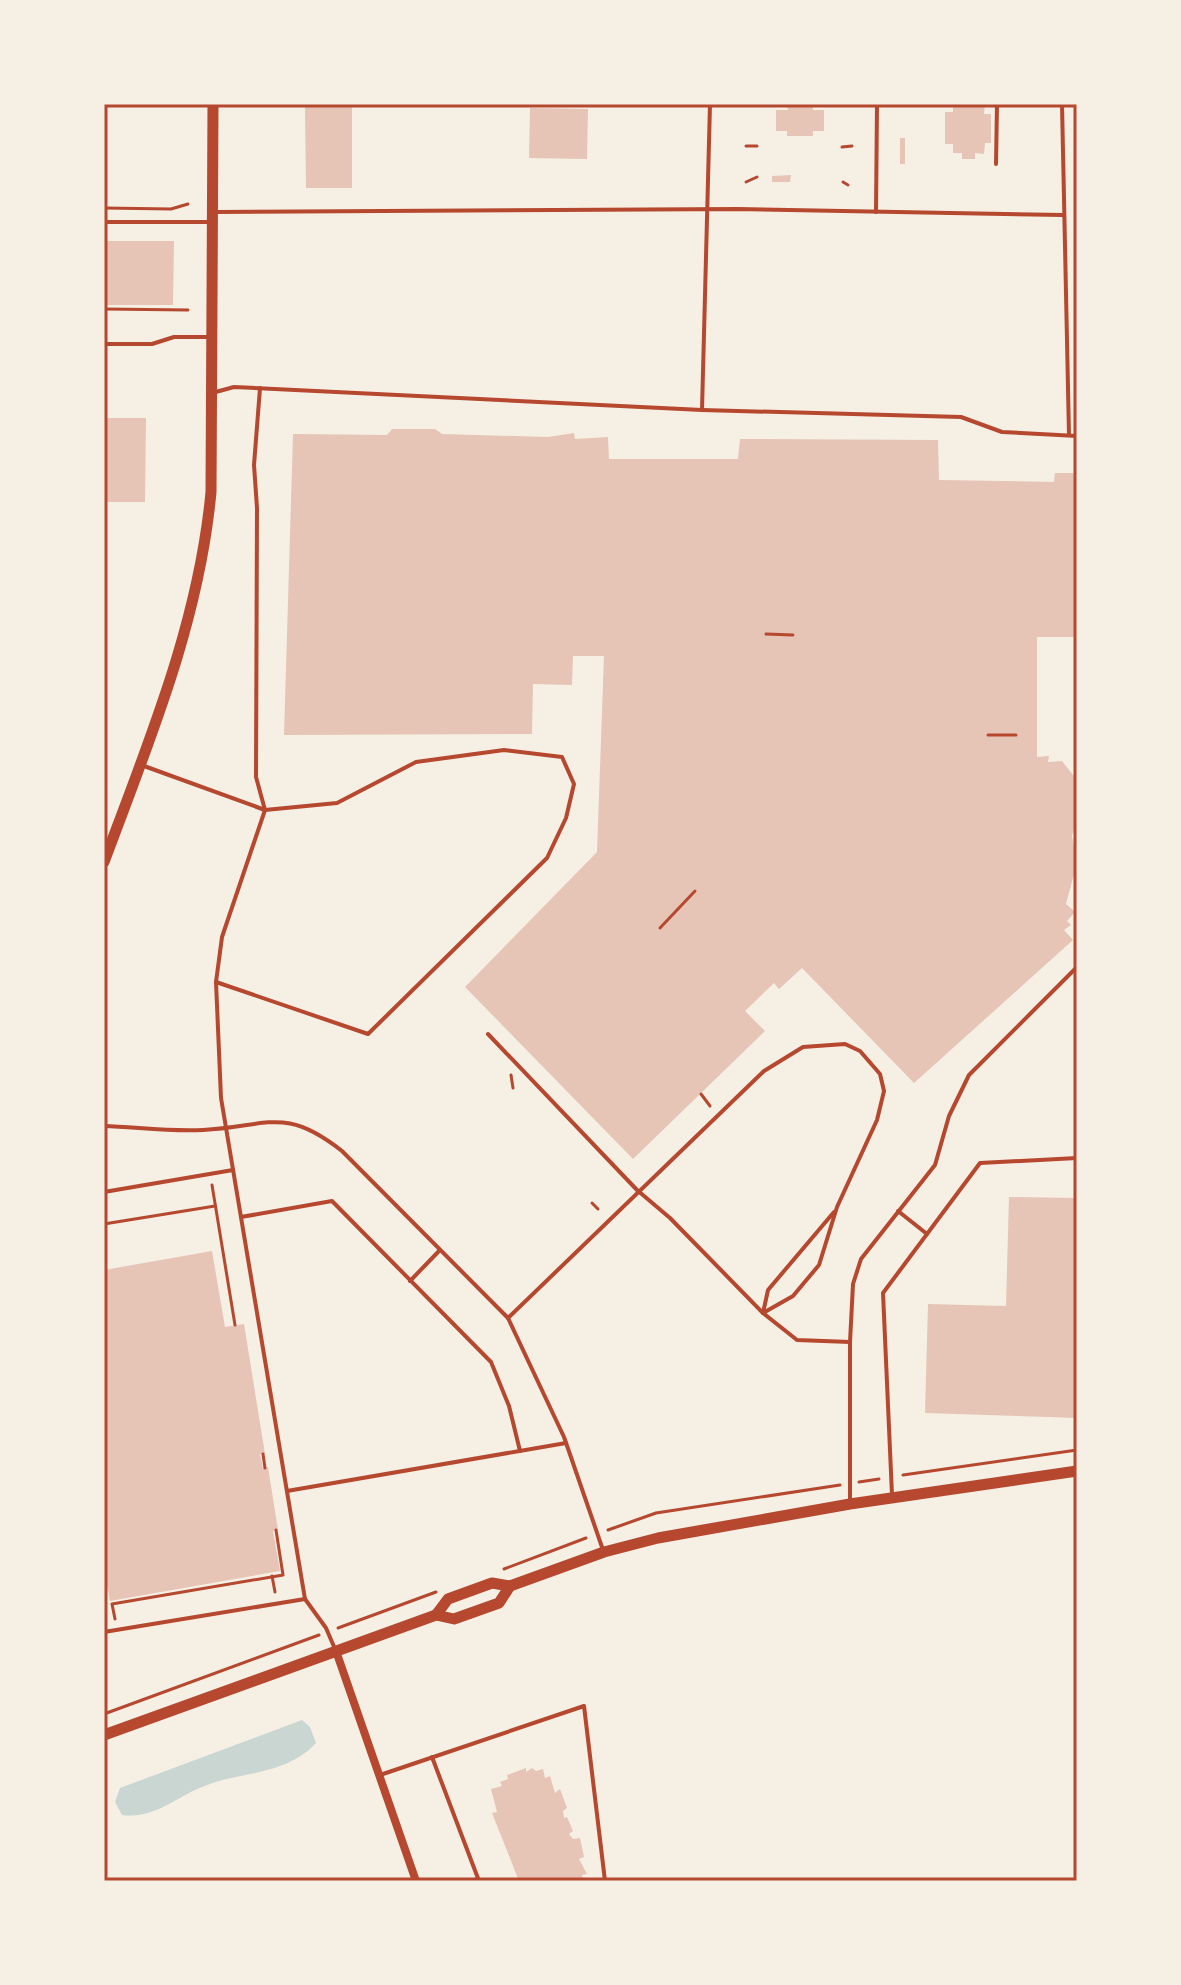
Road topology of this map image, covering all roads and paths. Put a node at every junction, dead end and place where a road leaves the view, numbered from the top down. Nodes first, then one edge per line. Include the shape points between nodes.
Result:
1 (213, 104) edge
2 (710, 104) edge
3 (877, 104) edge
4 (997, 104) edge
5 (1062, 104) edge
6 (746, 146) dead end
7 (757, 146) dead end
8 (852, 146) dead end
9 (842, 147) dead end
10 (996, 164) dead end
11 (757, 177) dead end
12 (746, 182) dead end
13 (843, 182) dead end
14 (848, 185) dead end
15 (188, 204) dead end
16 (104, 208) edge
17 (709, 210) junction
18 (876, 212) junction
19 (1063, 215) junction
20 (213, 217) junction
21 (104, 222) edge
22 (1068, 277) junction
23 (1077, 278) edge
24 (104, 309) edge
25 (188, 310) dead end
26 (213, 337) junction
27 (104, 344) edge
28 (260, 388) junction
29 (212, 393) junction
30 (702, 410) junction
31 (1069, 435) junction
32 (1077, 436) edge
33 (766, 634) dead end
34 (793, 635) dead end
35 (988, 735) dead end
36 (1016, 735) dead end
37 (141, 764) junction
38 (265, 810) junction
39 (104, 862) edge
40 (695, 891) dead end
41 (660, 928) dead end
42 (1077, 967) edge
43 (216, 982) junction
44 (488, 1034) dead end
45 (511, 1075) dead end
46 (513, 1088) dead end
47 (701, 1094) dead end
48 (710, 1106) dead end
49 (104, 1126) edge
50 (226, 1126) junction
51 (1077, 1158) edge
52 (233, 1170) junction
53 (211, 1184) dead end
54 (637, 1190) junction
55 (104, 1192) edge
56 (592, 1203) dead end
57 (215, 1206) junction
58 (837, 1207) junction
59 (598, 1209) dead end
60 (898, 1211) junction
61 (241, 1217) junction
62 (104, 1224) edge
63 (927, 1234) junction
64 (440, 1250) junction
65 (410, 1281) junction
66 (763, 1313) junction
67 (508, 1318) junction
68 (235, 1325) dead end
69 (850, 1342) junction
70 (566, 1443) junction
71 (1077, 1450) edge
72 (520, 1451) junction
73 (263, 1454) dead end
74 (265, 1468) dead end
75 (1077, 1471) edge
76 (891, 1477) junction
77 (848, 1483) junction
78 (287, 1491) junction
79 (893, 1498) junction
80 (850, 1504) junction
81 (629, 1523) dead end
82 (276, 1530) dead end
83 (604, 1552) junction
84 (272, 1576) junction
85 (510, 1586) junction
86 (305, 1599) junction
87 (277, 1604) junction
88 (436, 1615) junction
89 (115, 1620) dead end
90 (104, 1632) edge
91 (306, 1640) dead end
92 (336, 1651) junction
93 (104, 1714) edge
94 (104, 1735) edge
95 (432, 1757) junction
96 (380, 1775) junction
97 (416, 1881) edge
98 (479, 1881) edge
99 (605, 1881) edge

1 - 20 street
2 - 17 lane
3 - 18 lane
4 - 10 lane
5 - 19 lane
6 - 7 path
8 - 9 path
11 - 12 path
13 - 14 path
15 - 16 path via 171,209
17 - 18 lane
17 - 20 lane
17 - 30 lane
18 - 19 lane
19 - 22 lane
20 - 21 lane
20 - 26 street
22 - 23 lane
22 - 31 lane
24 - 25 path
26 - 27 lane
26 - 29 street
28 - 29 lane
28 - 30 lane
28 - 38 lane via 254,465 256,777
29 - 37 street via 211,492 199,581
30 - 31 lane via 961,417 1002,432
31 - 32 lane
33 - 34 path
35 - 36 path
37 - 38 lane
37 - 39 street
38 - 43 lane via 222,937
38 - 43 lane via 337,803 416,762 504,750 562,757 574,784 566,818 547,858 368,1034
40 - 41 path
42 - 60 lane via 969,1075 949,1116 935,1165
43 - 50 lane
44 - 54 lane
45 - 46 path
47 - 48 path
49 - 50 lane
50 - 52 lane
50 - 64 lane via 288,1121 317,1132
51 - 63 lane via 980,1163
52 - 55 lane
52 - 61 lane
53 - 57 path
54 - 58 lane via 764,1071 803,1047 845,1044 860,1051 880,1074 884,1091 877,1120
54 - 66 lane
54 - 67 lane
56 - 59 path
57 - 62 path
57 - 68 path
58 - 66 lane via 768,1290
58 - 66 lane via 819,1265 793,1296
60 - 63 lane
60 - 69 lane via 861,1259 853,1284
61 - 65 lane via 332,1201
61 - 78 lane
63 - 76 lane via 883,1293
64 - 65 lane
64 - 67 lane
65 - 72 lane via 491,1362
66 - 69 lane via 797,1340
67 - 70 lane
69 - 77 lane
70 - 72 lane
70 - 83 lane
71 - 76 path
72 - 78 lane
73 - 74 path
75 - 79 street
76 - 77 path
76 - 79 lane
77 - 80 lane
77 - 81 path via 656,1513
78 - 86 lane
79 - 80 street
80 - 83 street
82 - 84 path via 283,1575
83 - 85 street
84 - 87 path
84 - 89 path via 112,1604
85 - 88 street via 492,1583 448,1599
85 - 88 street via 499,1603 454,1619
86 - 87 lane
86 - 92 lane
87 - 90 lane
88 - 92 street
91 - 93 path
92 - 94 street
92 - 96 street
95 - 96 lane
95 - 98 lane
95 - 99 lane via 584,1706
96 - 97 street

